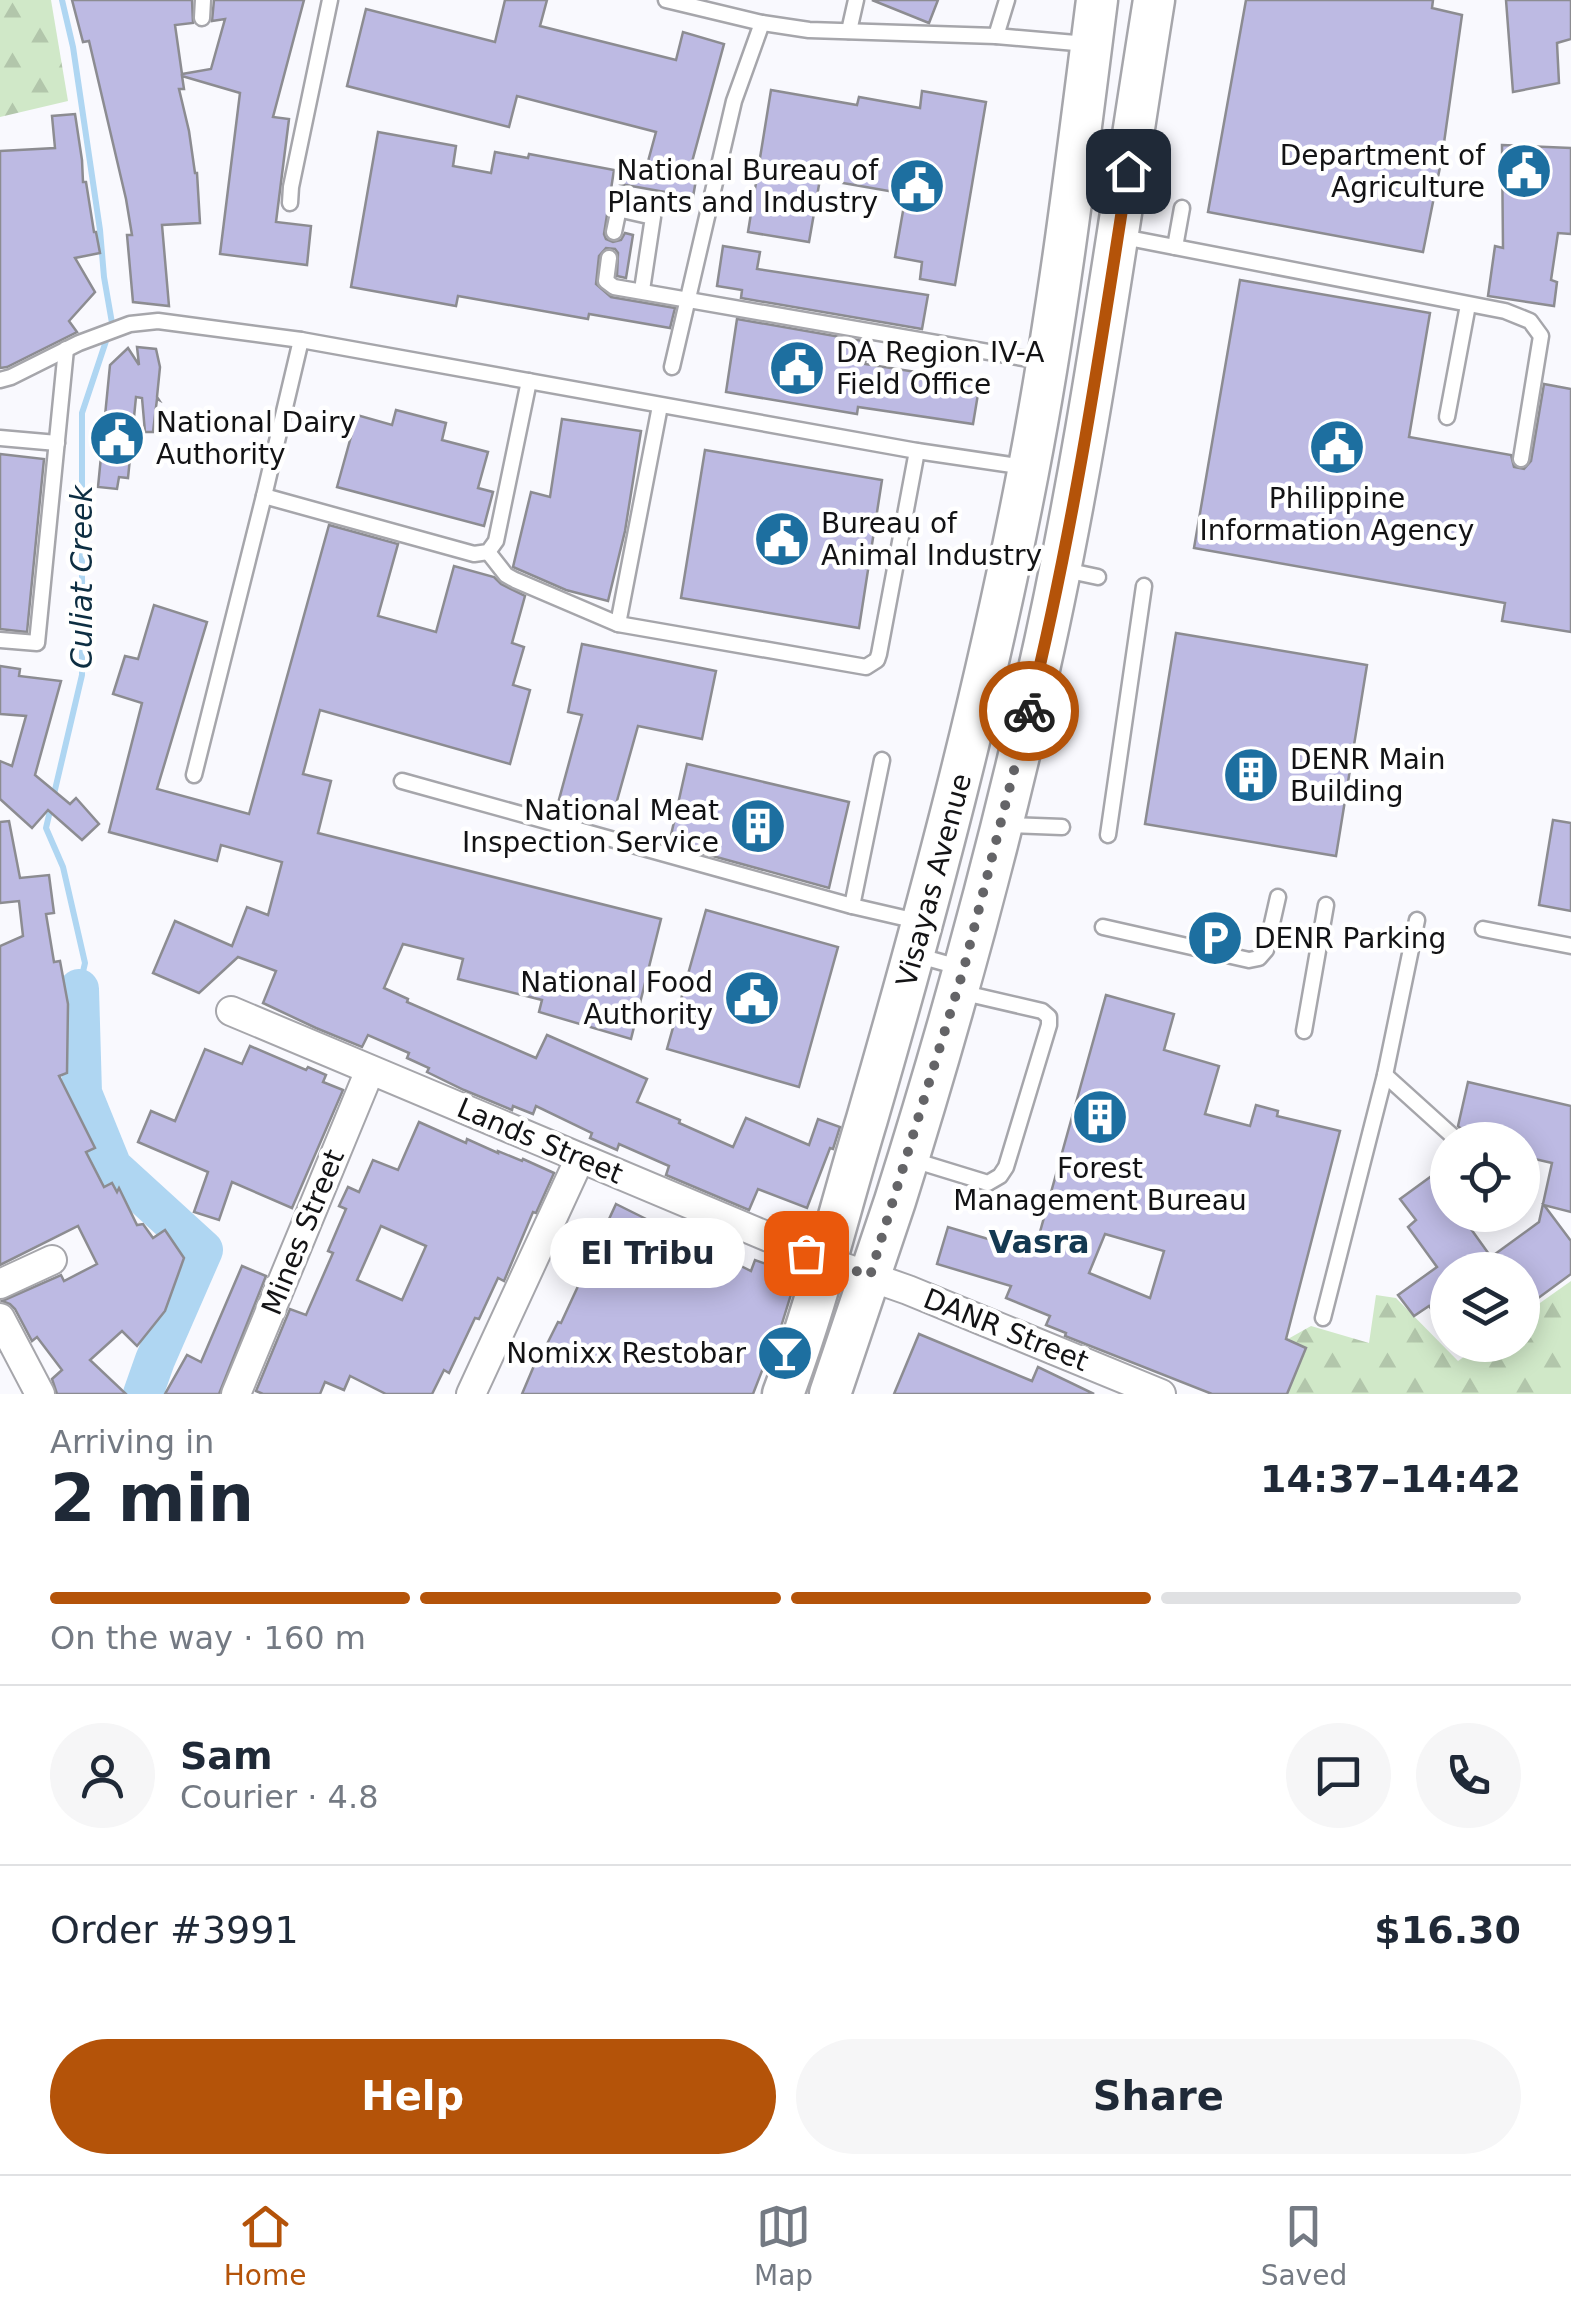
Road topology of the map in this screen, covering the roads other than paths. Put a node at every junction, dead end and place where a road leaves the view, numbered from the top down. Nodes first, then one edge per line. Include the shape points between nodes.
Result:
1 (203, 0) edge
2 (330, 0) edge
3 (666, 0) edge
4 (856, 0) edge
5 (1007, 0) edge
6 (1097, 0) edge
7 (1154, 0) edge
8 (202, 18) dead end
9 (762, 23) junction
10 (849, 32) junction
11 (996, 36) junction
12 (1091, 44) junction
13 (290, 203) dead end
14 (1182, 208) dead end
15 (1068, 227) junction
16 (614, 232) dead end
17 (1118, 236) junction
18 (1174, 247) junction
19 (609, 258) dead end
20 (1062, 268) junction
21 (1111, 279) junction
22 (642, 290) junction
23 (689, 300) junction
24 (1468, 305) junction
25 (301, 340) junction
26 (73, 346) junction
27 (1046, 362) junction
28 (672, 366) dead end
29 (0, 380) edge
30 (529, 381) junction
31 (660, 406) junction
32 (1448, 417) dead end
33 (0, 438) edge
34 (57, 443) junction
35 (917, 450) junction
36 (1521, 460) dead end
37 (264, 496) junction
38 (1043, 500) junction
39 (488, 552) junction
40 (1144, 586) dead end
41 (618, 624) junction
42 (0, 640) edge
43 (882, 760) dead end
44 (194, 775) dead end
45 (402, 781) dead end
46 (1002, 826) junction
47 (1062, 827) dead end
48 (1108, 835) dead end
49 (1278, 897) dead end
50 (1326, 905) dead end
51 (852, 906) junction
52 (1418, 920) dead end
53 (1103, 926) dead end
54 (1483, 928) dead end
55 (919, 939) junction
56 (1571, 946) edge
57 (961, 980) junction
58 (231, 1011) dead end
59 (1304, 1031) dead end
60 (370, 1070) junction
61 (1386, 1075) junction
62 (1437, 1122) edge
63 (580, 1158) junction
64 (908, 1158) junction
65 (52, 1260) dead end
66 (850, 1269) junction
67 (0, 1284) edge
68 (0, 1318) edge
69 (1323, 1318) dead end
70 (1126, 1387) edge
71 (40, 1394) edge
72 (236, 1394) edge
73 (472, 1394) edge
74 (782, 1394) edge
75 (830, 1394) edge
76 (1161, 1394) edge

1 - 8 lane
2 - 13 lane
3 - 9 lane
4 - 10 lane
5 - 11 lane
6 - 12 main road, Visayas Avenue
7 - 17 main road, Visayas Avenue
9 - 10 lane
9 - 23 lane via 734,101
10 - 11 lane
11 - 12 lane
12 - 15 main road, Visayas Avenue
14 - 18 lane
15 - 17 main road via 1092,237
15 - 20 main road, Visayas Avenue
16 - 22 lane via 622,210 653,217
17 - 18 lane
17 - 21 main road, Visayas Avenue
18 - 24 lane
19 - 22 lane via 608,284
20 - 21 main road via 1092,266
20 - 27 main road, Visayas Avenue
21 - 38 main road, Visayas Avenue
22 - 23 lane
23 - 27 lane
23 - 28 lane
24 - 32 lane
24 - 36 lane via 1530,322 1541,336
25 - 26 lane via 158,321 130,324
25 - 30 lane
25 - 37 lane
26 - 29 lane
26 - 34 lane
27 - 38 main road, Visayas Avenue
30 - 31 lane
30 - 39 lane via 496,541
31 - 35 lane
31 - 41 lane
33 - 34 lane
34 - 42 lane via 37,643
35 - 38 lane
35 - 41 lane via 880,654 872,665
37 - 39 lane via 474,554
37 - 44 lane
38 - 46 main road, Visayas Avenue via 1079,573
38 - 55 main road, Visayas Avenue via 976,715
39 - 41 lane via 514,580
40 - 48 lane
43 - 51 lane
45 - 51 lane
46 - 47 lane
46 - 57 main road, Visayas Avenue
49 - 53 lane via 1266,950 1248,960
50 - 59 lane
51 - 55 lane
52 - 61 lane
54 - 56 lane
55 - 57 lane
55 - 66 main road, Visayas Avenue
57 - 64 main road, Visayas Avenue
57 - 64 lane via 1042,1011 1050,1025 1000,1176 988,1183
58 - 60 street, Lands Street
60 - 63 street, Lands Street
60 - 72 street, Mines Street
61 - 62 lane
61 - 69 lane
63 - 66 street, Lands Street
63 - 73 street
64 - 66 main road, Visayas Avenue
65 - 67 street
66 - 70 street, DANR Street
66 - 74 main road, Visayas Avenue
66 - 75 main road, Visayas Avenue
68 - 71 street
70 - 76 street, DANR Street

